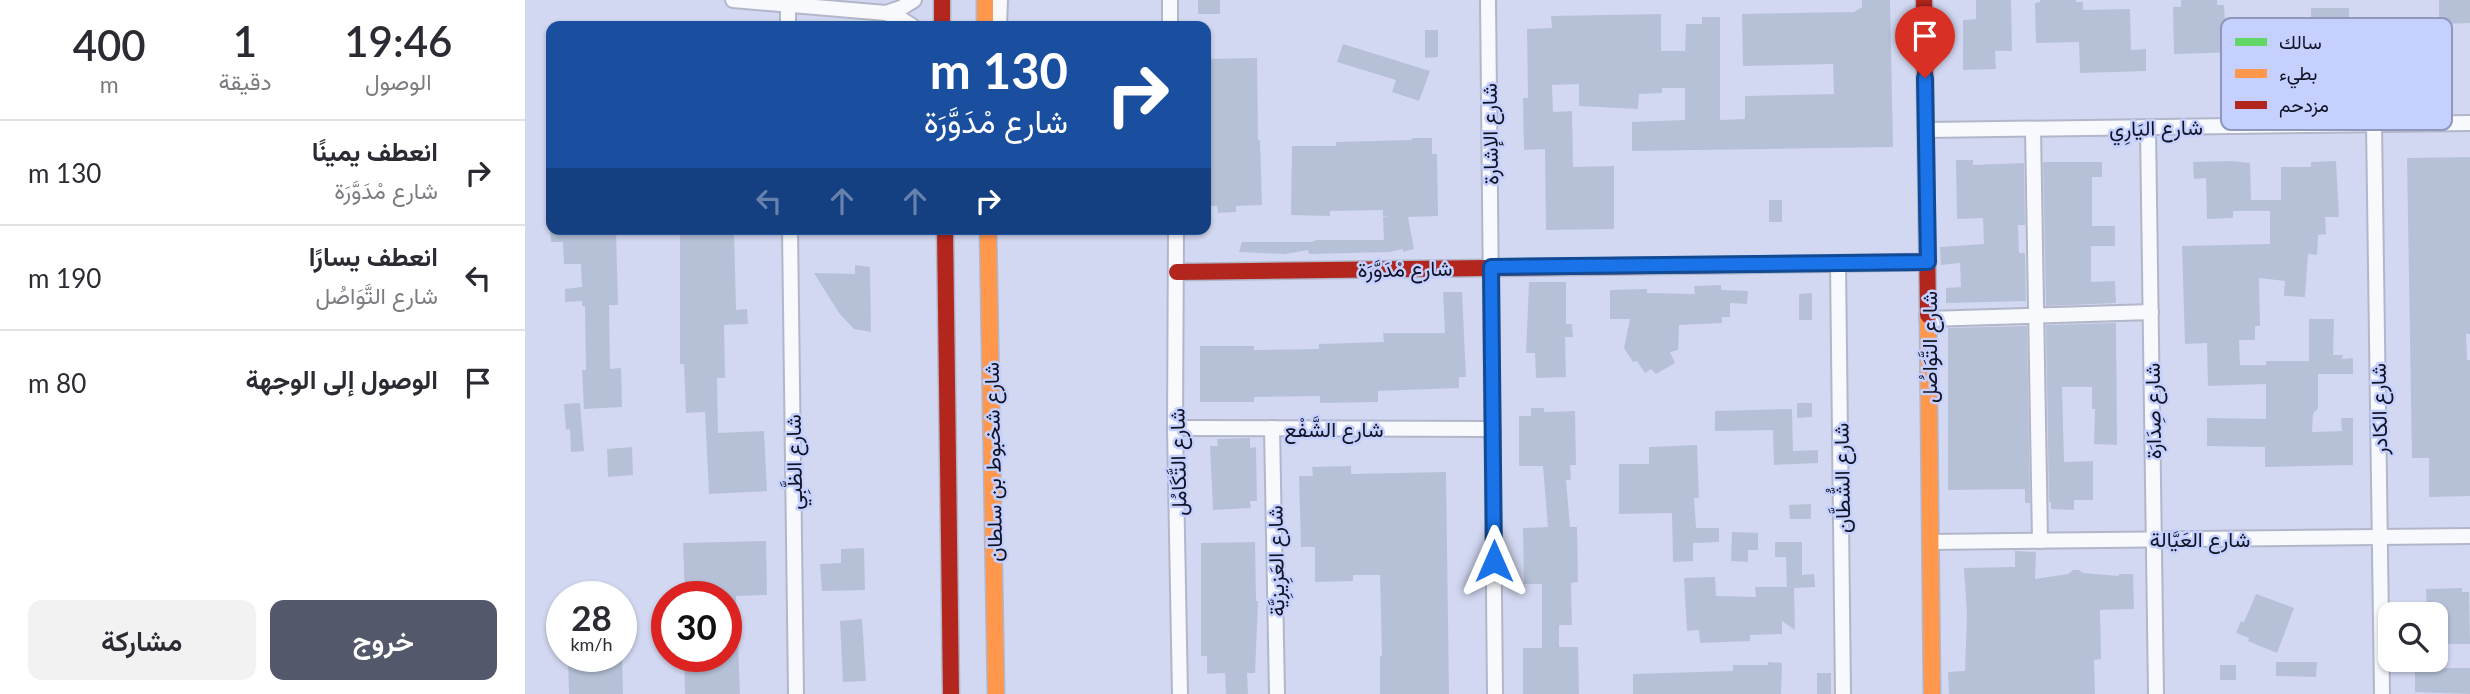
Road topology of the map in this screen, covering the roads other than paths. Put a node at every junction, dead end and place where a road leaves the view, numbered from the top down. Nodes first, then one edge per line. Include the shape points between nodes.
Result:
1 (733, 0) edge
2 (914, 0) edge
3 (942, 0) edge
4 (985, 0) edge
5 (1000, 0) edge
6 (1170, 0) edge
7 (1488, 0) edge
8 (1924, 0) edge
9 (788, 2) edge
10 (886, 13) junction
11 (788, 21) edge
12 (902, 21) edge
13 (942, 21) edge
14 (985, 21) edge
15 (999, 21) edge
16 (1170, 21) edge
17 (2452, 123) edge
18 (2470, 123) edge
19 (2221, 127) edge
20 (2148, 128) junction
21 (2033, 129) junction
22 (1926, 130) junction
23 (2374, 130) edge
24 (790, 235) edge
25 (945, 235) edge
26 (988, 235) edge
27 (1176, 235) edge
28 (1928, 262) junction
29 (1838, 263) junction
30 (1491, 267) junction
31 (1177, 272) junction
32 (2151, 312) junction
33 (2038, 315) junction
34 (1927, 319) junction
35 (1175, 428) junction
36 (1272, 428) junction
37 (1493, 429) junction
38 (2470, 536) edge
39 (2380, 537) junction
40 (2153, 538) junction
41 (2040, 541) junction
42 (1930, 542) junction
43 (796, 694) edge
44 (951, 694) edge
45 (996, 694) edge
46 (1180, 694) edge
47 (1277, 694) edge
48 (1495, 694) edge
49 (1843, 694) edge
50 (1932, 694) edge
51 (2156, 694) edge
52 (2382, 694) edge

1 - 9 street
2 - 10 street
3 - 13 street
4 - 14 street
5 - 15 street
6 - 16 street
7 - 30 street, شارع الإشارة
8 - 22 street, شارع التَّوَاصُل
9 - 10 street
9 - 11 street
10 - 12 street
17 - 18 street, شارع اليَارِي
19 - 20 street, شارع اليَارِي
20 - 21 street, شارع اليَارِي
20 - 32 street, شارع صِدَارَة
21 - 22 street, شارع اليَارِي
21 - 33 street
22 - 28 street, شارع التَّوَاصُل
23 - 39 street, شارع الكادر
24 - 43 street, شارع الظَّبِي
25 - 44 street, شارع شخبوط بن سلطان
26 - 45 street, شارع شخبوط بن سلطان
27 - 31 street, شارع التَّكَامُل
28 - 29 street, شارع مْدَوَّرَة
28 - 34 street, شارع التَّوَاصُل
29 - 30 street, شارع مْدَوَّرَة
29 - 49 street, شارع الشُّطَّان
30 - 31 street, شارع مْدَوَّرَة
30 - 37 street, شارع الإشارة
31 - 35 street, شارع التَّكَامُل
32 - 33 street
32 - 40 street, شارع صِدَارَة
33 - 34 street
33 - 41 street
34 - 42 street, شارع التَّوَاصُل
35 - 36 street, شارع الشَّفْع
35 - 46 street, شارع التَّكَامُل
36 - 37 street, شارع الشَّفْع
36 - 47 street, شارع العَزِيزِيَّة
37 - 48 street, شارع الإشارة
38 - 39 street, شارع العَيَّالة
39 - 40 street, شارع العَيَّالة
39 - 52 street, شارع الكادر
40 - 41 street, شارع العَيَّالة
40 - 51 street, شارع صِدَارَة
41 - 42 street, شارع العَيَّالة
42 - 50 street, شارع التَّوَاصُل

